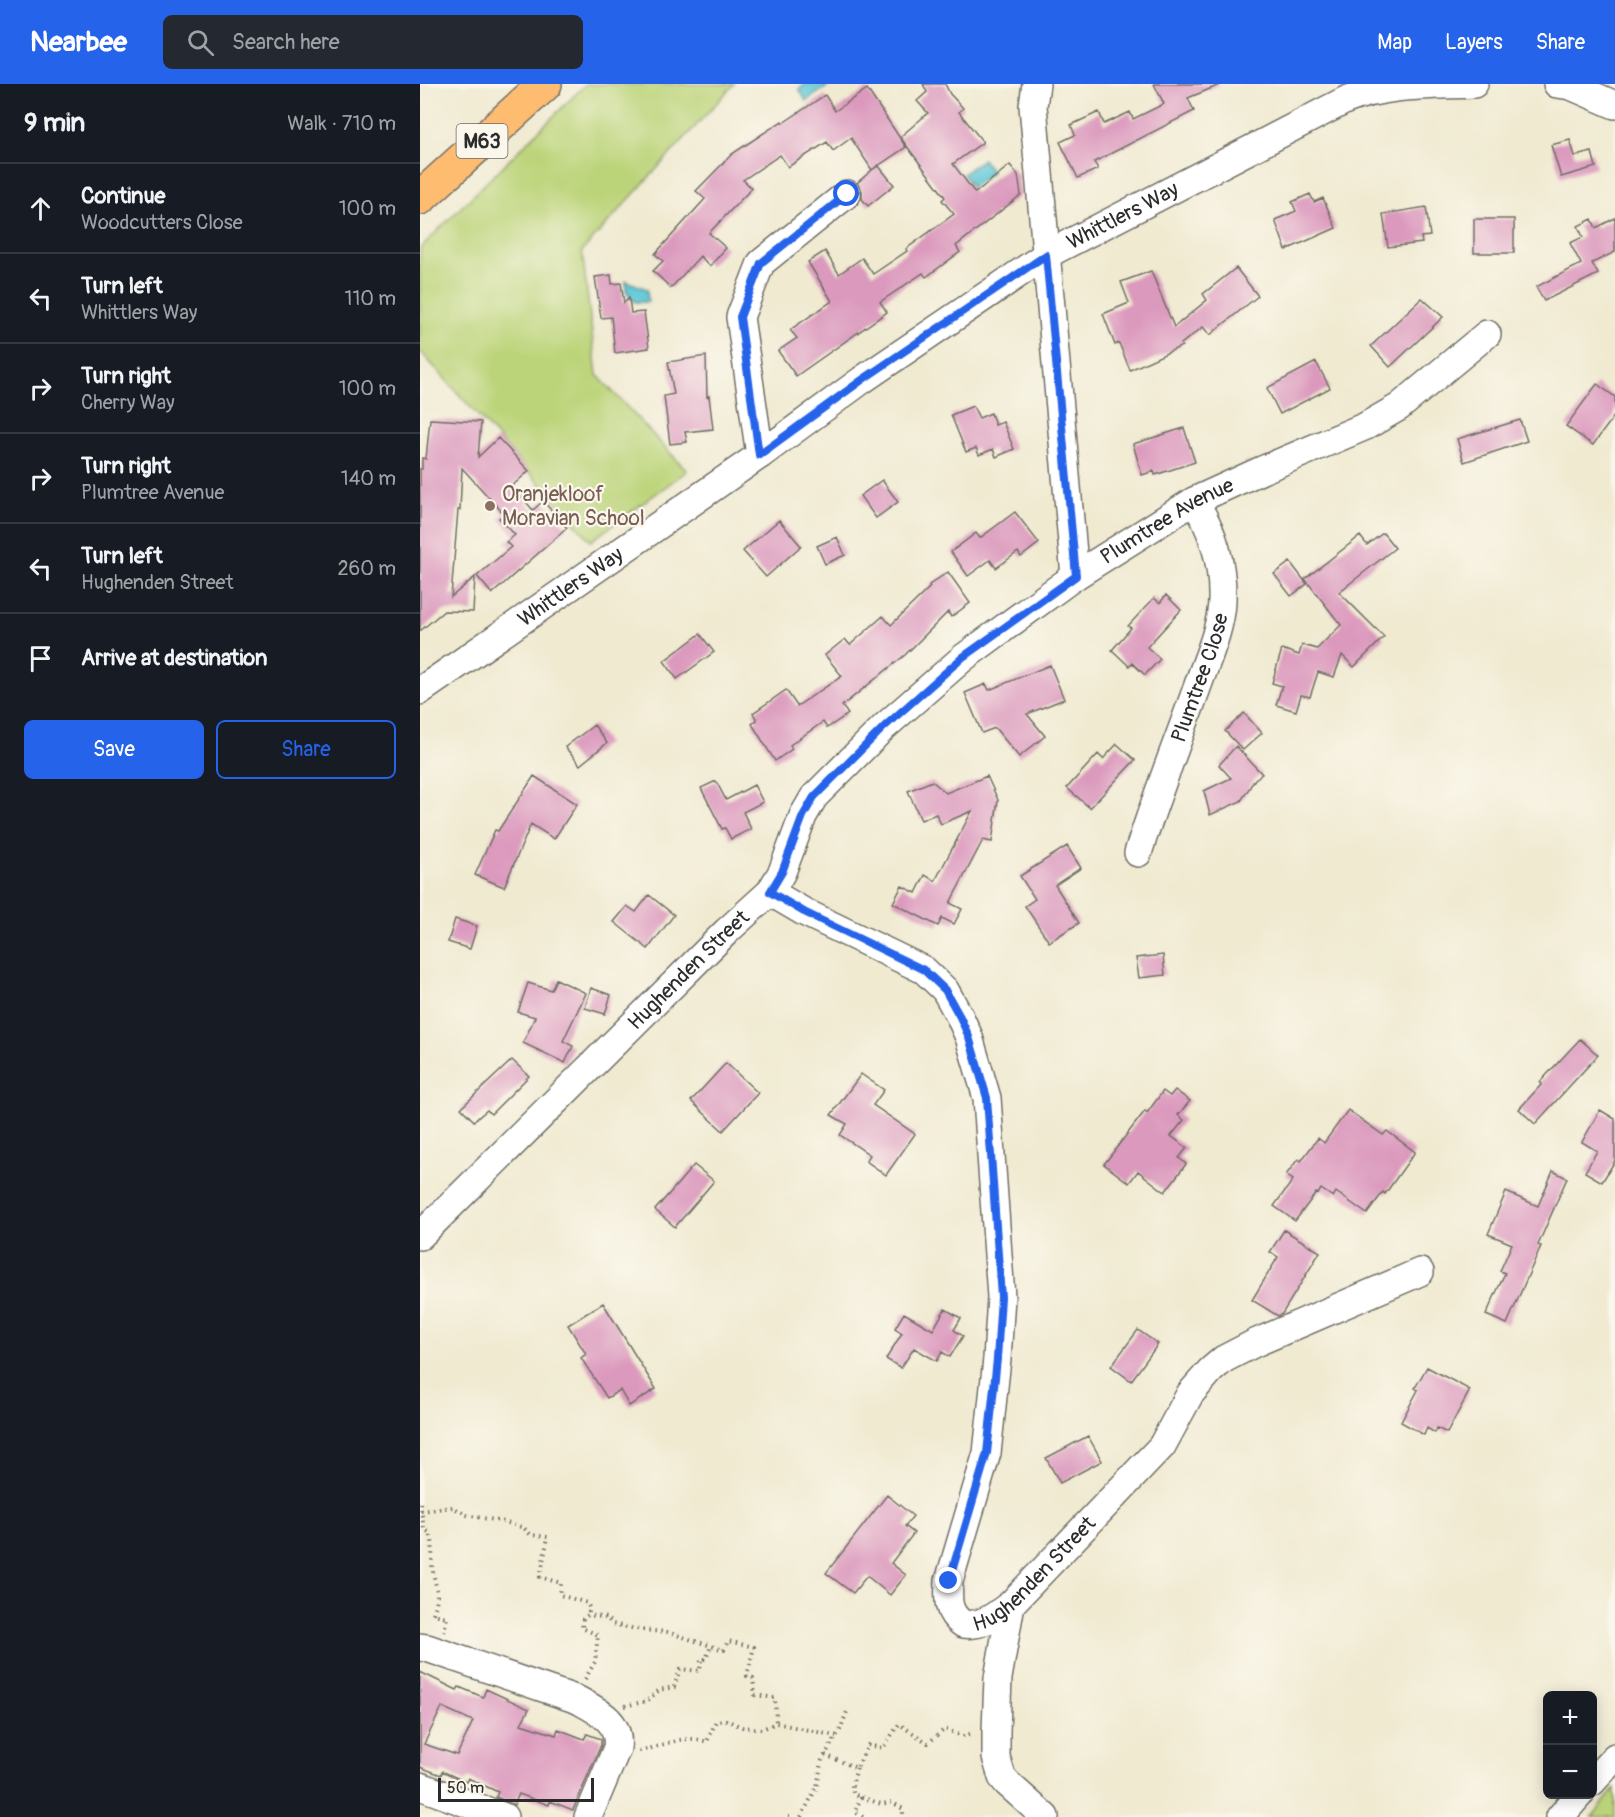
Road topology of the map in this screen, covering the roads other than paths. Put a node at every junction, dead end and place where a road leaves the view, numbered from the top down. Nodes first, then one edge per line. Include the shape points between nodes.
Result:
1 (544, 84) edge
2 (1036, 84) edge
3 (1474, 84) edge
4 (1567, 85) edge
5 (1615, 105) edge
6 (847, 194) dead end
7 (420, 198) edge
8 (1046, 255) junction
9 (1487, 334) dead end
10 (759, 455) junction
11 (1194, 501) junction
12 (1076, 576) junction
13 (420, 692) edge
14 (1138, 853) dead end
15 (770, 892) junction
16 (420, 1236) edge
17 (1420, 1272) dead end
18 (1011, 1604) junction
19 (432, 1650) edge
20 (1615, 1756) edge
21 (1597, 1777) edge
22 (420, 1786) edge
23 (1576, 1799) edge
24 (504, 1817) edge
25 (588, 1817) edge
26 (1045, 1817) edge
27 (1560, 1817) edge

1 - 7 main road, M63
2 - 8 street via 1033,106
3 - 8 street, Whittlers Way via 1391,88 1359,95
4 - 5 street
6 - 10 street via 761,263 740,317
8 - 10 street, Whittlers Way
8 - 12 street
9 - 11 street, Plumtree Avenue via 1426,387 1381,418
10 - 13 street, Whittlers Way
11 - 12 street, Plumtree Avenue
11 - 14 street, Plumtree Close via 1209,526 1215,547 1222,603 1203,671
12 - 15 street, Plumtree Avenue via 963,657 884,727 814,797
15 - 16 street, Hughenden Street
15 - 18 street, Hughenden Street via 924,970 945,990 969,1037 987,1098 1001,1297 988,1446 949,1581 948,1599 954,1617 970,1625 986,1622
17 - 18 street, Hughenden Street via 1224,1359 1190,1394 1162,1446
18 - 26 street via 998,1678 996,1757 1002,1777
19 - 25 street via 578,1700 600,1712 614,1733
20 - 21 street
22 - 24 street
23 - 27 street

